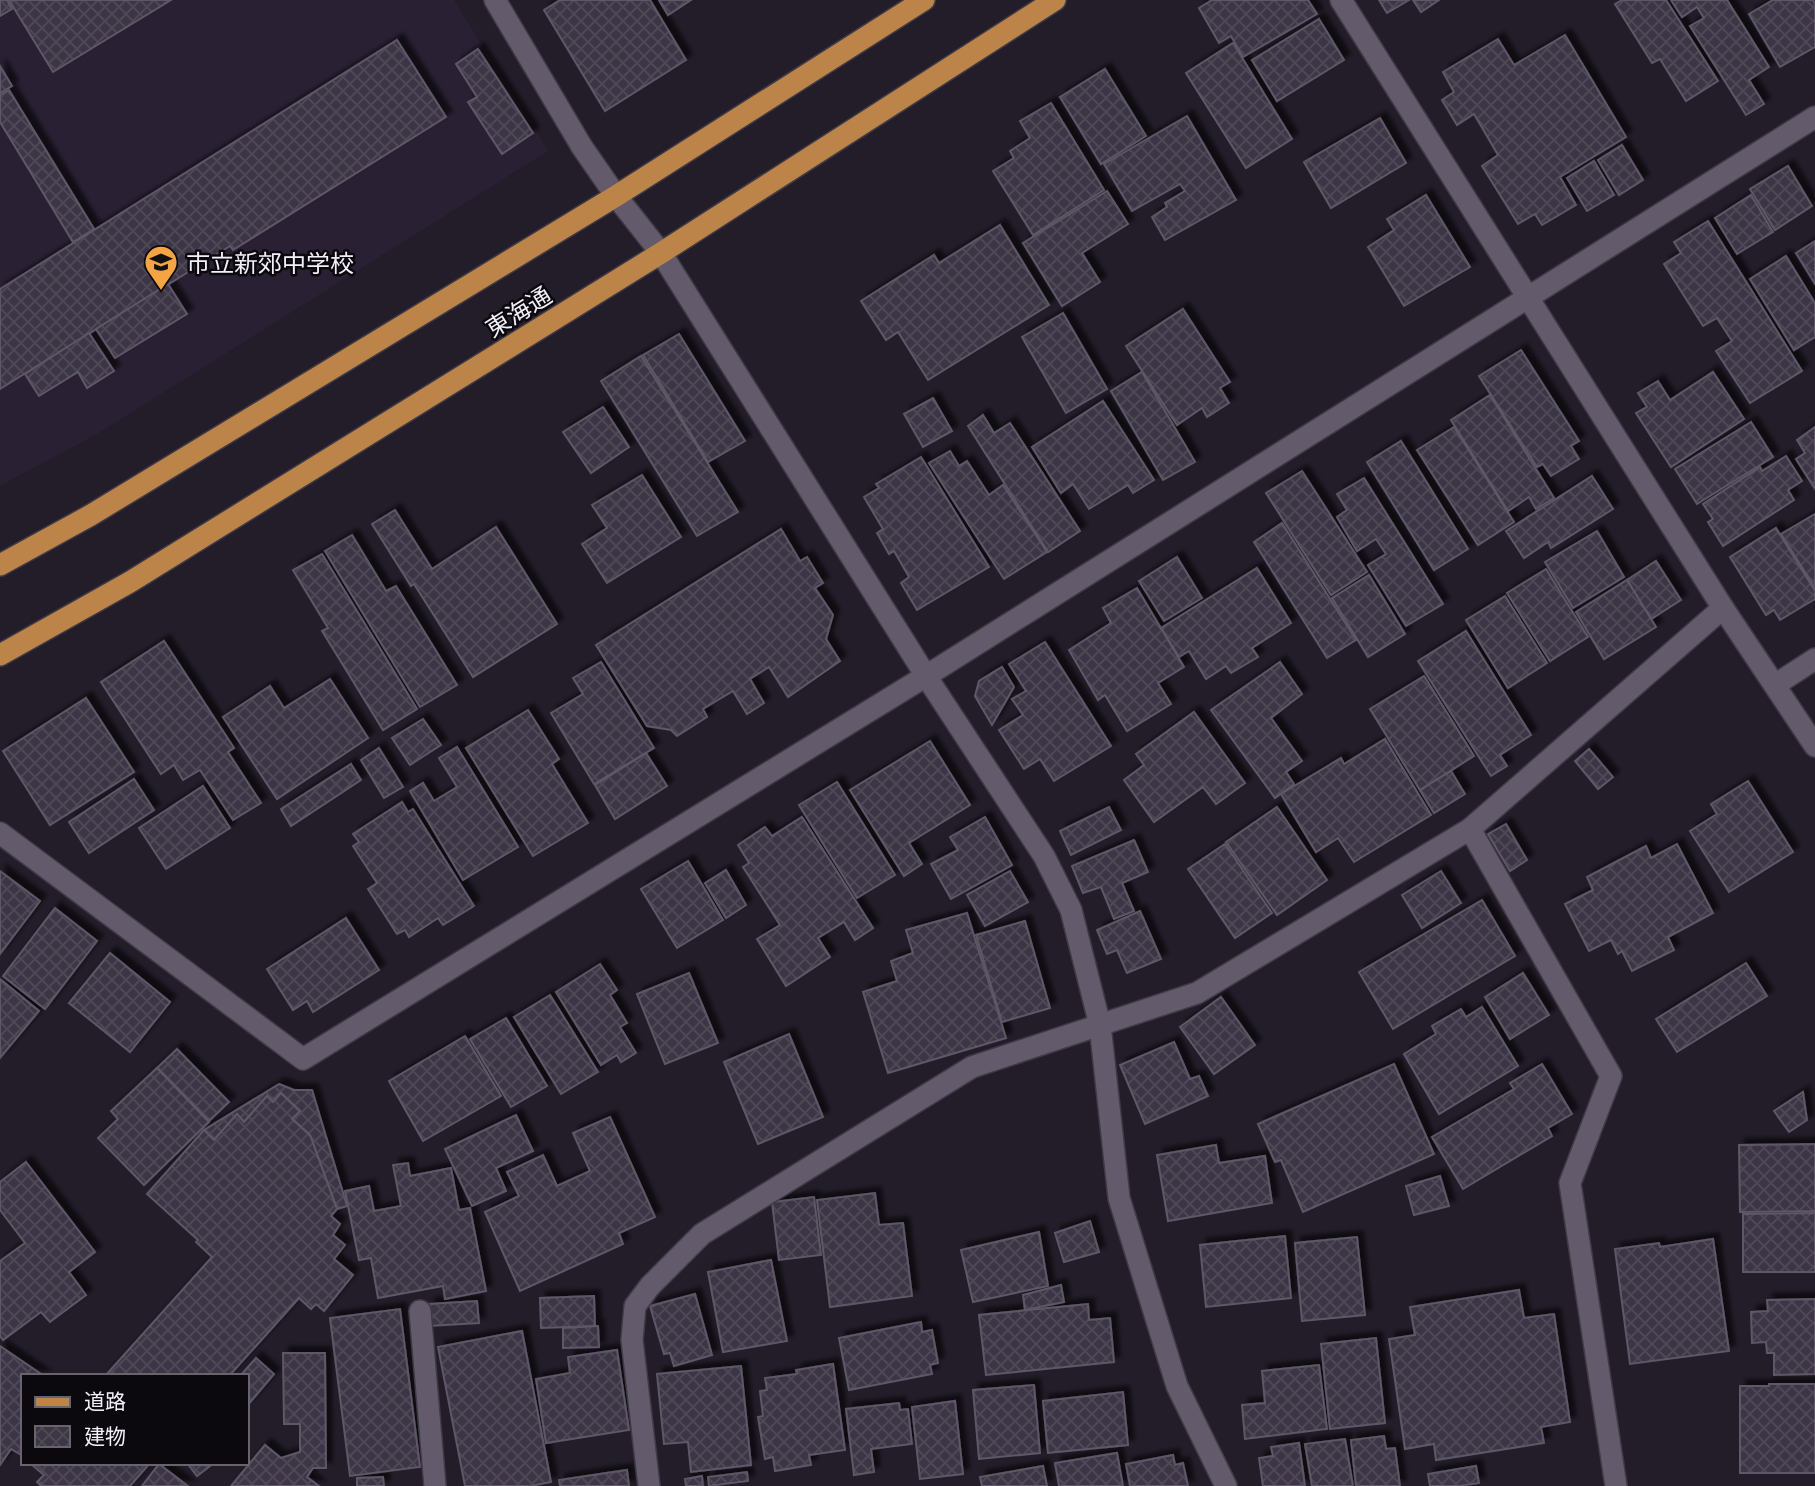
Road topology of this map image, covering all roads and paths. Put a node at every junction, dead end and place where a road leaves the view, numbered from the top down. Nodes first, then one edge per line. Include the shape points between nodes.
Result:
1 (495, 0) edge
2 (924, 0) edge
3 (1055, 0) edge
4 (1341, 0) edge
5 (1815, 117) edge
6 (615, 196) junction
7 (662, 254) junction
8 (1530, 297) junction
9 (0, 565) edge
10 (1723, 608) junction
11 (0, 655) edge
12 (1815, 659) edge
13 (926, 676) junction
14 (1774, 685) junction
15 (1815, 746) edge
16 (1470, 829) junction
17 (0, 834) edge
18 (1100, 1025) junction
19 (420, 1311) dead end
20 (435, 1486) edge
21 (649, 1486) edge
22 (1226, 1486) edge
23 (1616, 1486) edge

1 - 6 street
2 - 6 main road, 東海通
3 - 7 main road, 東海通
4 - 8 street
5 - 8 street
6 - 7 street
6 - 9 main road, 東海通 via 91,515
7 - 11 main road, 東海通 via 130,582
7 - 13 street
8 - 10 street
8 - 13 street
10 - 14 street
10 - 16 street
12 - 14 street
13 - 17 street via 303,1059
13 - 18 street via 1044,856 1071,910
14 - 15 street
16 - 18 street via 1197,993
16 - 23 street via 1611,1076 1570,1183
18 - 21 street via 972,1067 702,1234 650,1286 635,1306 632,1340
18 - 22 street via 1119,1198 1177,1386
19 - 20 street

